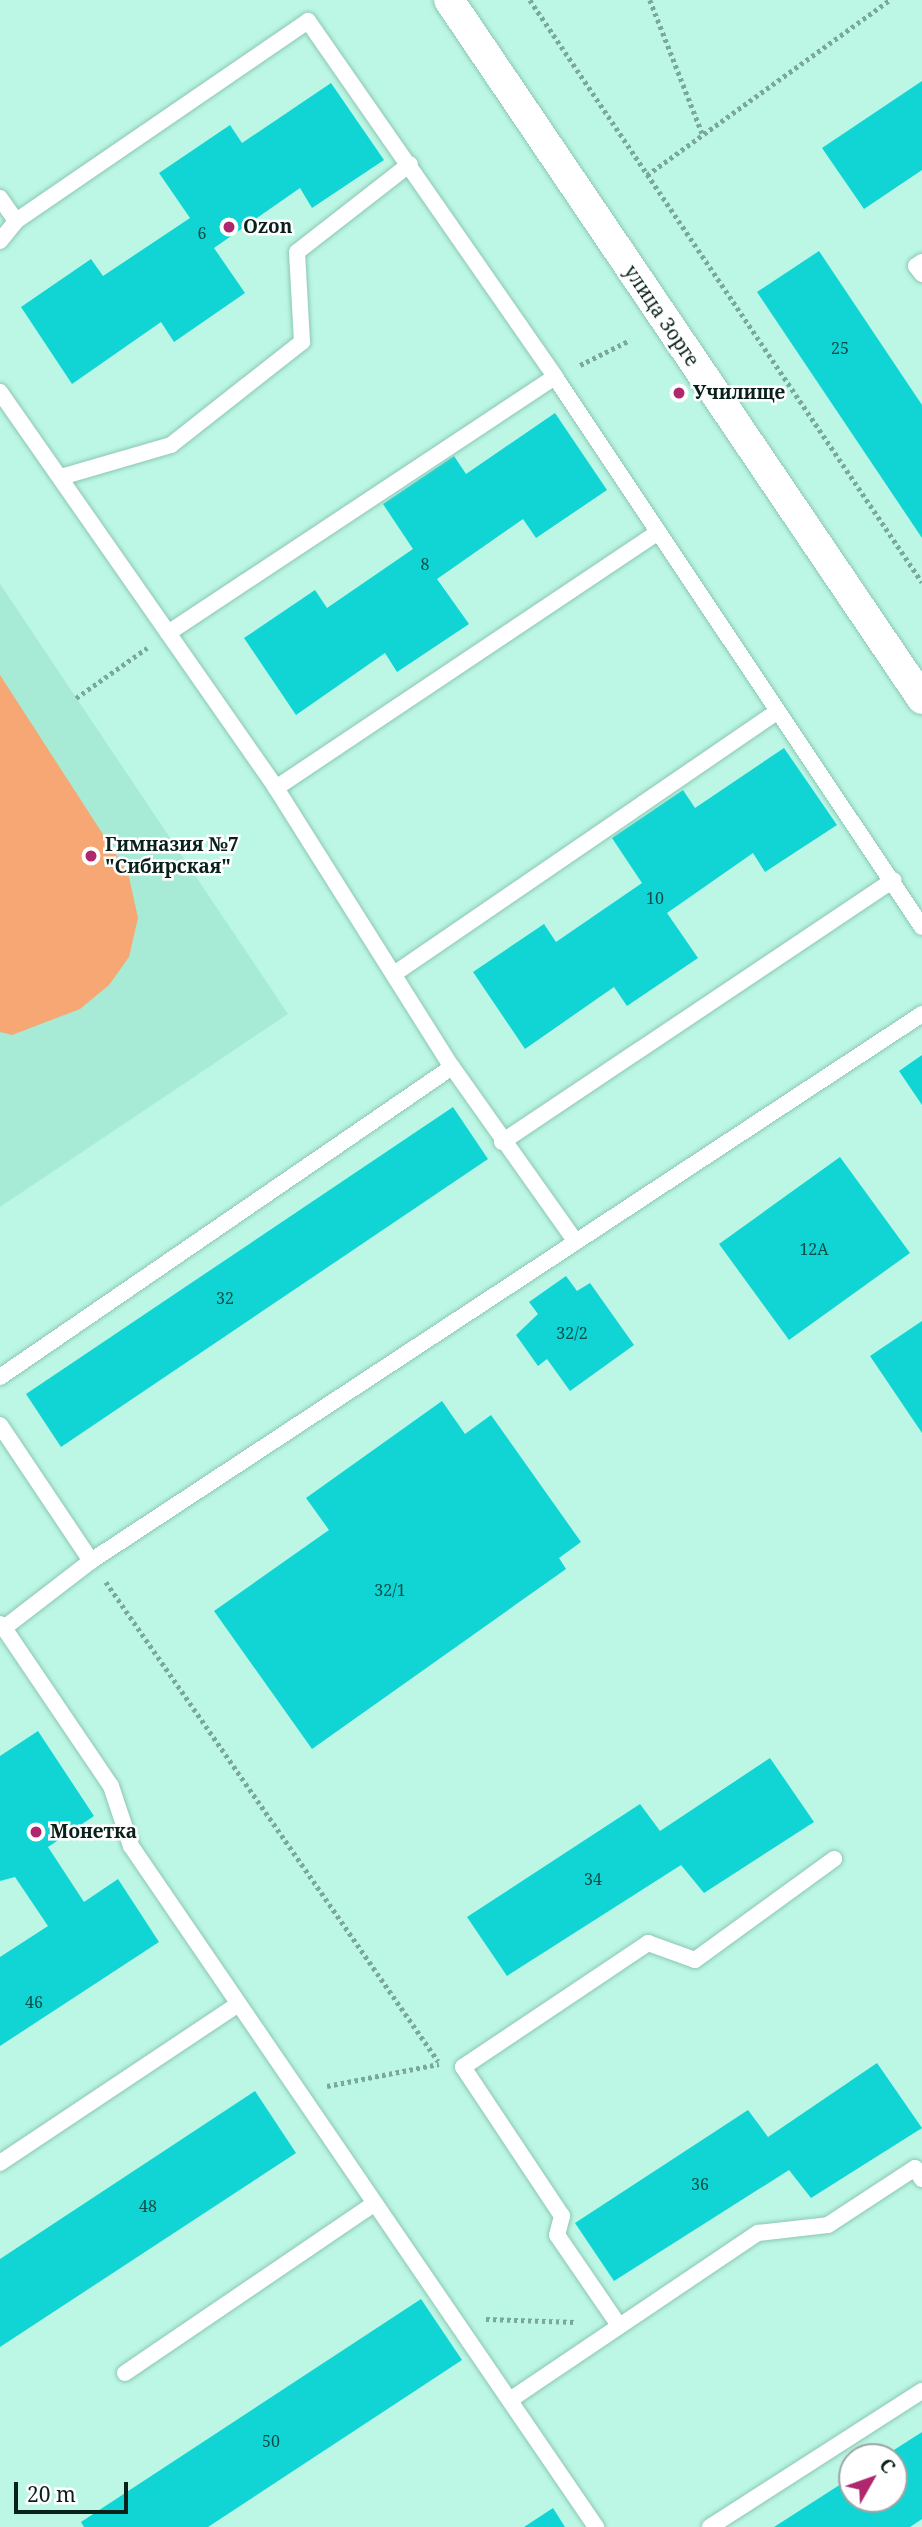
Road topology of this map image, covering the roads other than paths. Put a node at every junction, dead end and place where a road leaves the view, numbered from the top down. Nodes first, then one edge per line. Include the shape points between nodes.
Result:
1 (449, 0) edge
2 (410, 164) junction
3 (0, 198) edge
4 (16, 221) junction
5 (0, 241) edge
6 (922, 262) edge
7 (922, 274) edge
8 (555, 377) junction
9 (0, 391) edge
10 (61, 477) junction
11 (658, 532) junction
12 (168, 633) junction
13 (922, 699) edge
14 (776, 712) junction
15 (276, 788) junction
16 (892, 880) junction
17 (922, 927) edge
18 (394, 974) junction
19 (922, 1014) edge
20 (452, 1067) junction
21 (502, 1142) junction
22 (574, 1239) junction
23 (0, 1377) edge
24 (0, 1425) edge
25 (91, 1561) junction
26 (2, 1626) edge
27 (834, 1859) dead end
28 (239, 2004) junction
29 (0, 2163) edge
30 (922, 2179) edge
31 (375, 2203) junction
32 (618, 2324) junction
33 (125, 2373) dead end
34 (922, 2391) edge
35 (510, 2400) junction
36 (596, 2527) edge
37 (710, 2527) edge

1 - 13 street, улица Зорге
2 - 4 lane via 308,21
2 - 8 lane
2 - 10 lane via 297,252 302,342 171,445
3 - 4 lane
4 - 5 lane
6 - 7 lane via 916,266
8 - 11 lane
8 - 12 lane
9 - 10 lane
10 - 12 lane
11 - 14 lane
11 - 15 lane
12 - 15 lane
14 - 16 lane
14 - 18 lane
15 - 18 lane
16 - 17 lane
16 - 21 lane
18 - 20 lane
19 - 22 lane
20 - 21 lane
20 - 23 lane
21 - 22 lane
22 - 25 lane
24 - 25 lane
25 - 26 lane
26 - 28 lane via 111,1786 131,1846
27 - 32 lane via 695,1961 648,1943 463,2067 562,2216 557,2235
28 - 29 lane
28 - 31 lane
30 - 32 lane via 915,2168 828,2225 758,2233
31 - 33 lane
31 - 35 lane
32 - 35 lane
34 - 37 lane
35 - 36 lane

